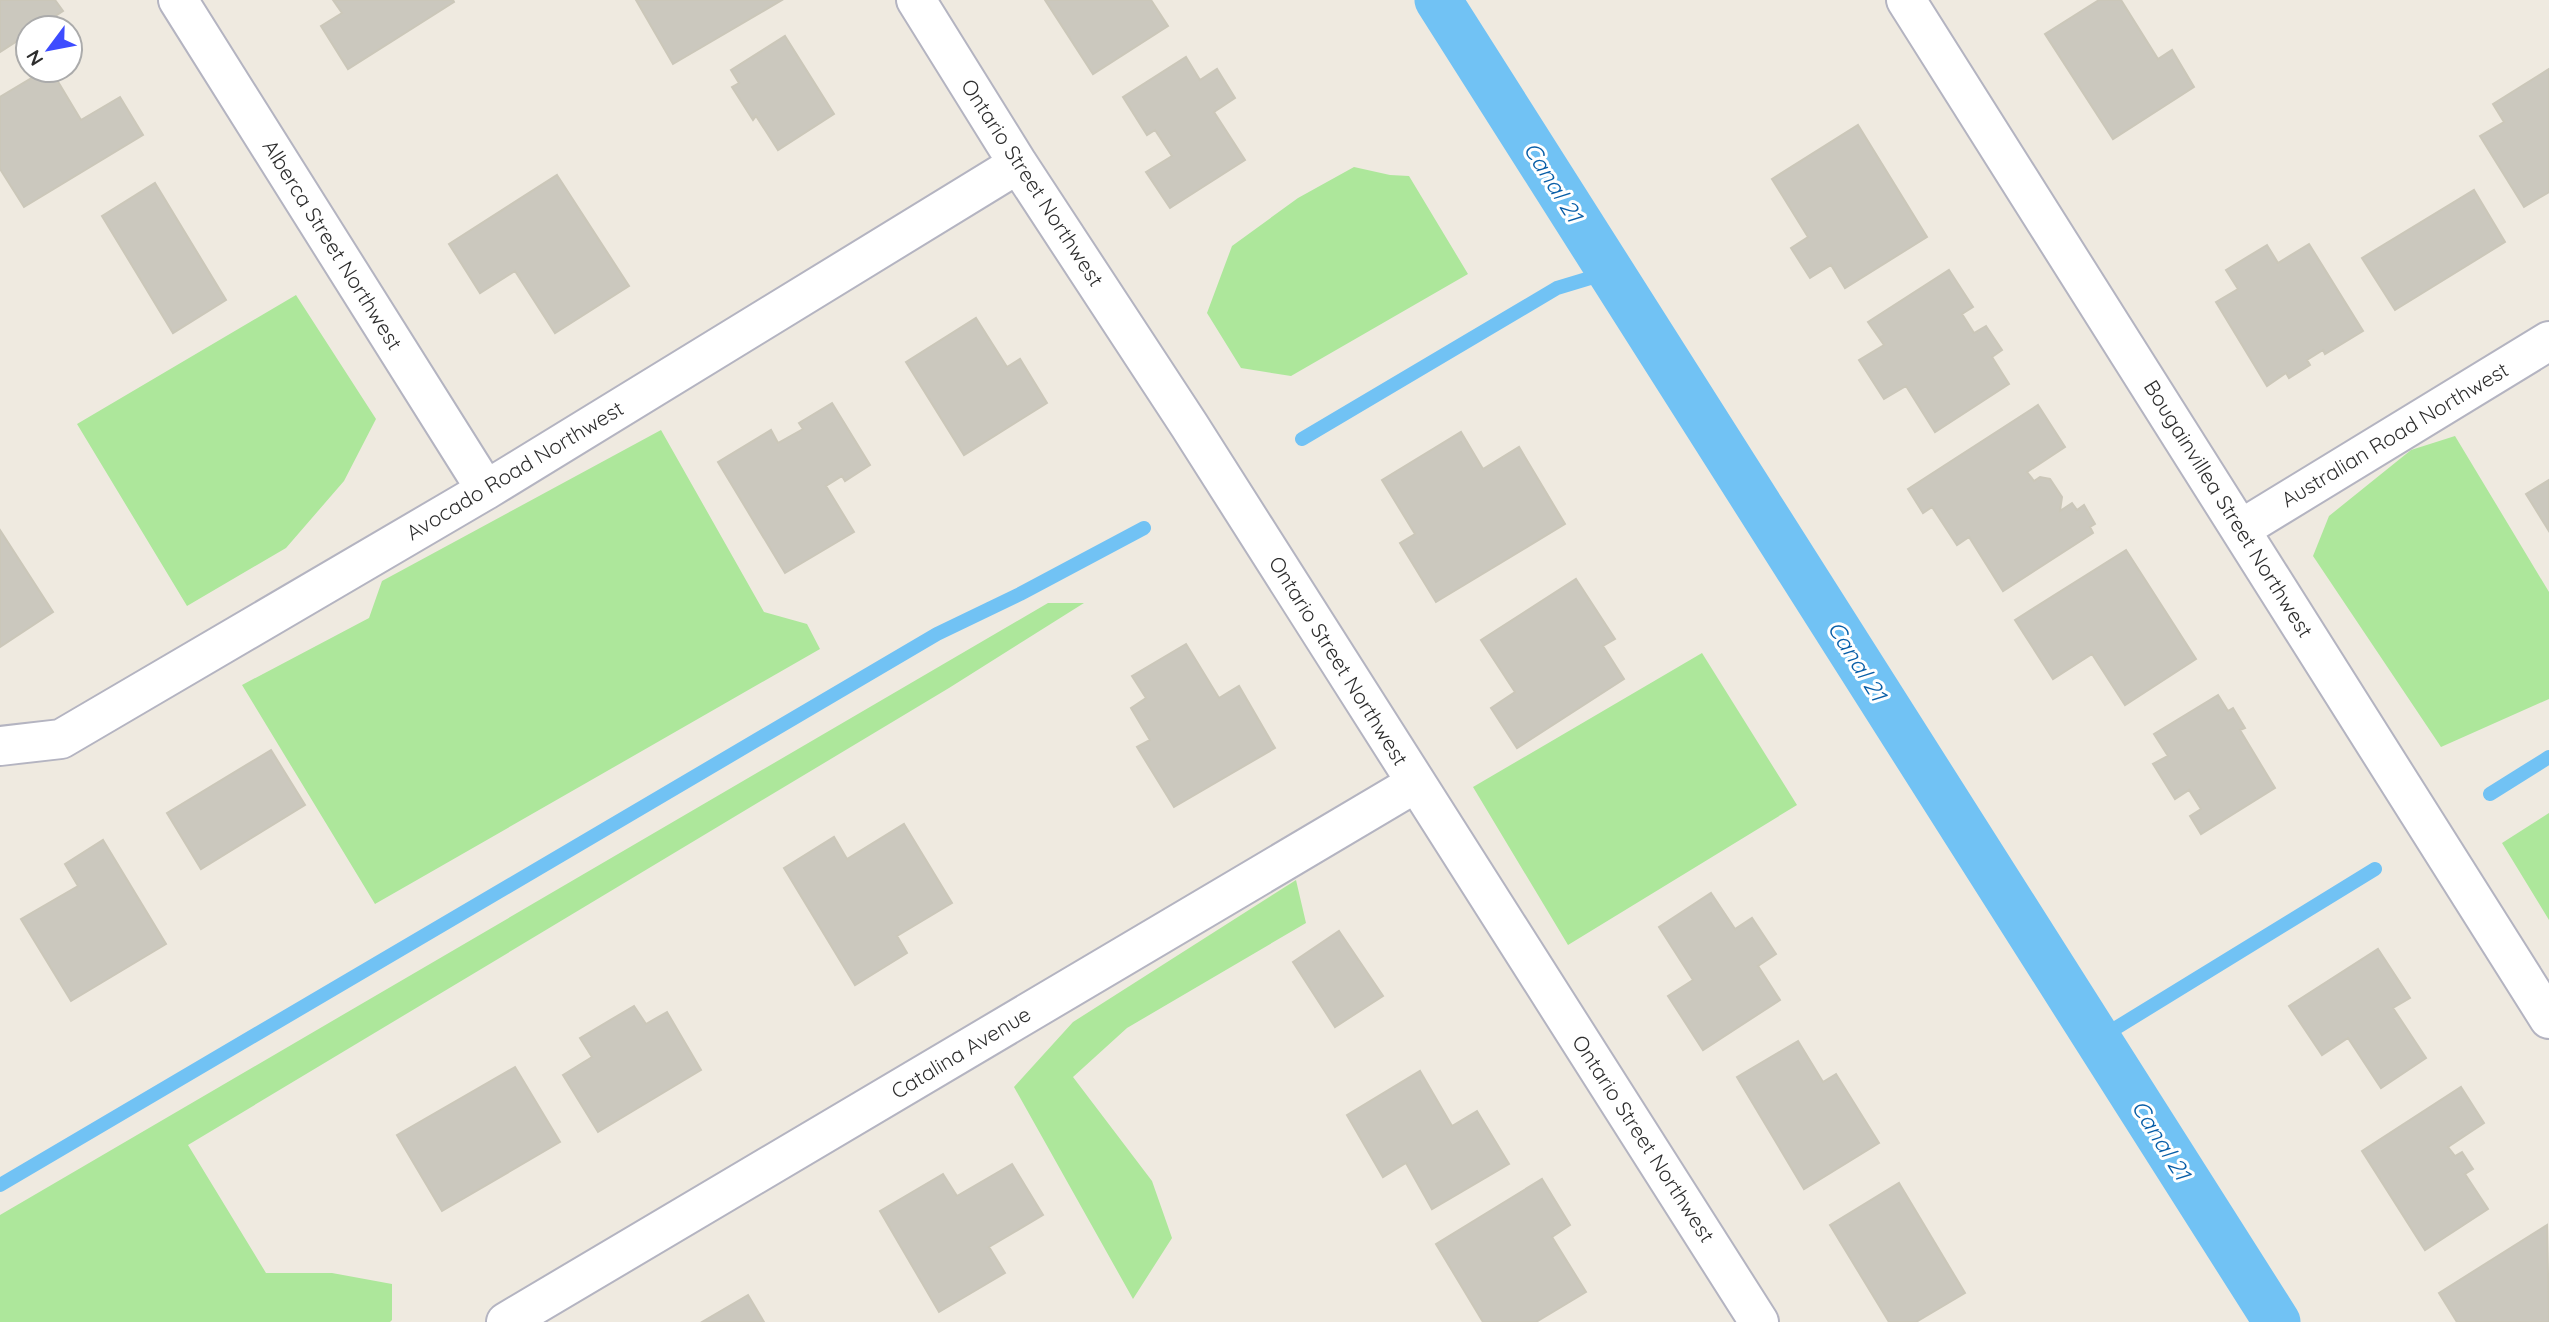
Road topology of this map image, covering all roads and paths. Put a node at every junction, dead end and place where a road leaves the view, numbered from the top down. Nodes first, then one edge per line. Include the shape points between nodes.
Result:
1 (178, 0) edge
2 (916, 0) edge
3 (1906, 0) edge
4 (1018, 164) junction
5 (2549, 341) edge
6 (486, 490) junction
7 (2241, 529) junction
8 (0, 746) edge
9 (1416, 783) junction
10 (2549, 1019) edge
11 (1746, 1317) edge
12 (506, 1322) edge

1 - 6 street, Alberca Street Northwest
2 - 4 street, Ontario Street Northwest
3 - 7 street, Bougainvillea Street Northwest
4 - 6 street, Avocado Road Northwest
4 - 9 street, Ontario Street Northwest
5 - 7 street, Australian Road Northwest
6 - 8 street, Avocado Road Northwest via 61,739
7 - 10 street, Bougainvillea Street Northwest
9 - 11 street, Ontario Street Northwest
9 - 12 street, Catalina Avenue

